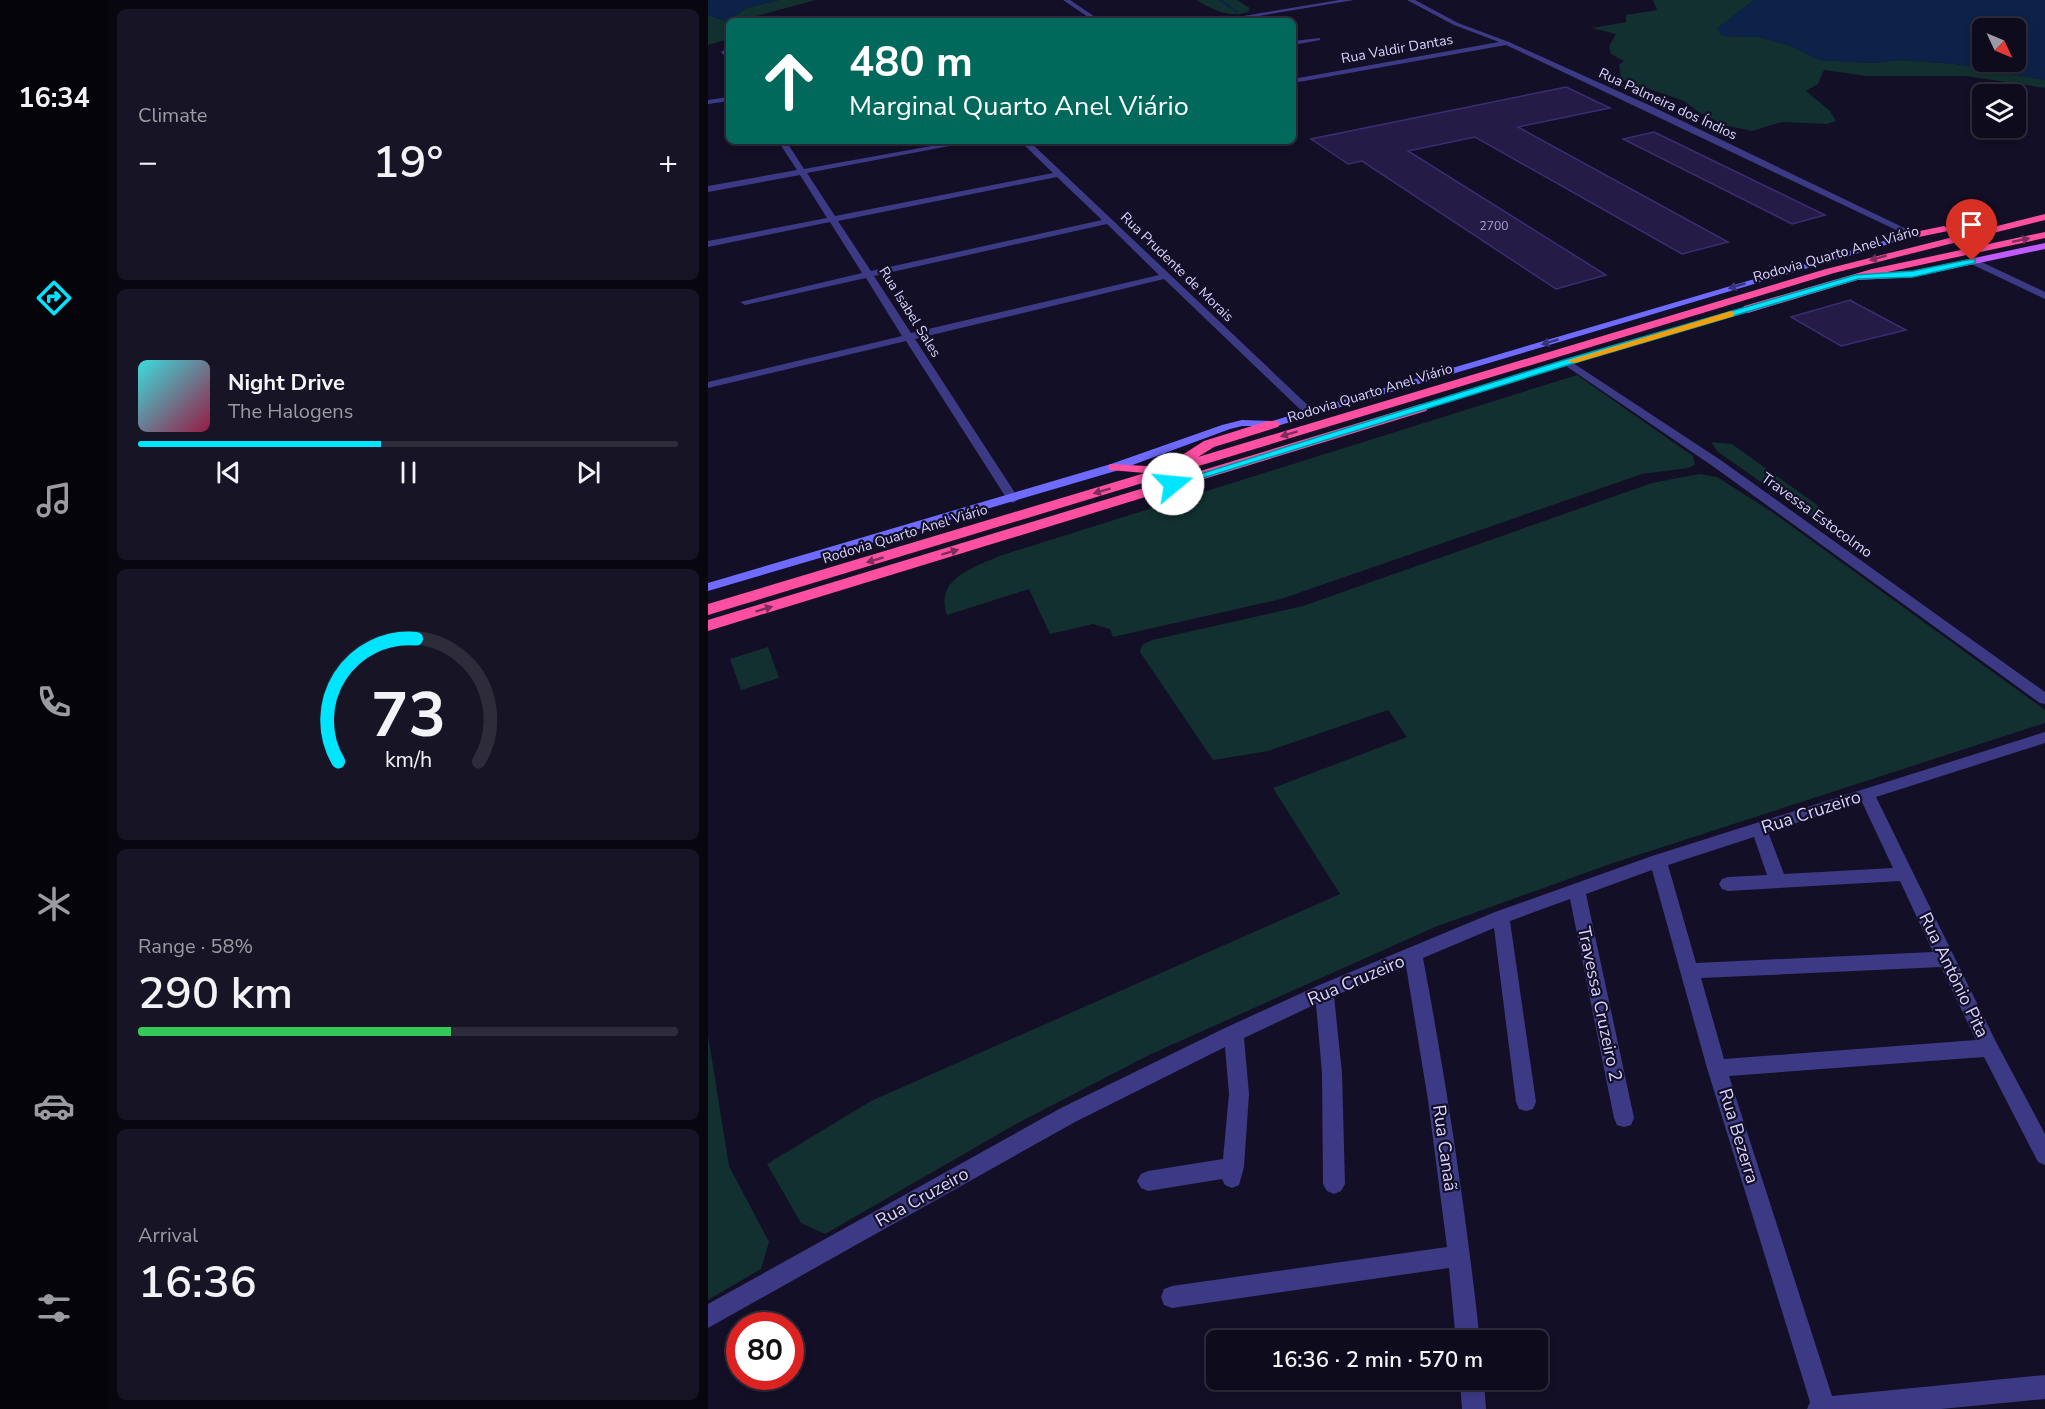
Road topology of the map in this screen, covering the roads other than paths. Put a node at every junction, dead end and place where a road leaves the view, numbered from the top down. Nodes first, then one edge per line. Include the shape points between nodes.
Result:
1 (1066, 0) edge
2 (1351, 0) edge
3 (1410, 0) edge
4 (1093, 18) edge
5 (1235, 18) edge
6 (1318, 39) dead end
7 (1296, 43) edge
8 (1507, 43) junction
9 (1296, 80) edge
10 (726, 99) edge
11 (708, 102) edge
12 (784, 144) edge
13 (955, 144) edge
14 (1027, 144) edge
15 (801, 172) junction
16 (1060, 174) junction
17 (708, 189) edge
18 (2045, 207) edge
19 (2045, 217) edge
20 (833, 219) junction
21 (1110, 221) junction
22 (1982, 221) dead end
23 (1959, 226) dead end
24 (1914, 235) junction
25 (2045, 235) edge
26 (1935, 243) junction
27 (708, 244) edge
28 (2045, 246) edge
29 (1956, 254) junction
30 (1972, 261) junction
31 (868, 274) junction
32 (1166, 276) junction
33 (1858, 277) junction
34 (2045, 296) edge
35 (745, 302) dead end
36 (908, 338) junction
37 (1567, 362) junction
38 (708, 385) edge
39 (1310, 413) junction
40 (1273, 424) junction
41 (1115, 467) junction
42 (1172, 470) junction
43 (1012, 498) junction
44 (708, 587) edge
45 (708, 610) edge
46 (708, 626) edge
47 (2045, 699) edge
48 (2045, 737) edge
49 (1866, 794) junction
50 (1759, 829) junction
51 (1658, 861) junction
52 (1905, 874) junction
53 (1778, 881) junction
54 (1728, 884) dead end
55 (1577, 890) junction
56 (1501, 917) junction
57 (1413, 956) junction
58 (1946, 959) junction
59 (1690, 971) junction
60 (1324, 992) junction
61 (1234, 1033) junction
62 (1989, 1048) junction
63 (1717, 1068) junction
64 (1526, 1102) dead end
65 (1624, 1118) dead end
66 (2045, 1155) edge
67 (1148, 1181) dead end
68 (1334, 1184) dead end
69 (1460, 1256) junction
70 (1172, 1298) dead end
71 (708, 1317) edge
72 (1467, 1330) edge
73 (2045, 1387) edge
74 (1473, 1390) edge
75 (1474, 1409) edge
76 (1819, 1409) edge
77 (1824, 1409) edge

1 - 4 street
2 - 5 street
3 - 8 street, Rua Palmeira dos Índios via 1456,24
6 - 7 street
8 - 9 street, Rua Valdir Dantas
8 - 24 street, Rua Palmeira dos Índios
10 - 11 street
12 - 15 street, Rua Isabel Sales
13 - 15 street
14 - 16 street, Rua Prudente de Morais
15 - 17 street
15 - 20 street, Rua Isabel Sales
16 - 20 street
16 - 21 street, Rua Prudente de Morais
18 - 22 highway
19 - 26 highway, Rodovia Quarto Anel Viário
20 - 27 street
20 - 31 street, Rua Isabel Sales
21 - 31 street
21 - 32 street, Rua Prudente de Morais
23 - 24 highway
24 -> 39 street
29 -> 25 highway, Rodovia Quarto Anel Viário
26 - 29 highway
26 -> 42 highway, Rodovia Quarto Anel Viário via 1819,274
28 - 30 main road
29 - 33 highway, Rodovia Quarto Anel Viário
30 - 33 main road via 1913,274
30 - 34 street
31 - 35 street
31 - 36 street, Rua Isabel Sales
32 - 36 street
32 - 39 street, Rua Prudente de Morais
33 - 37 highway, Rodovia Quarto Anel Viário
36 - 38 street
36 - 43 street, Rua Isabel Sales
46 -> 37 highway, Rodovia Quarto Anel Viário
37 - 47 street, Travessa Estocolmo via 1718,464
39 - 40 street
40 - 41 street via 1226,427
40 - 42 highway via 1209,444
41 - 42 highway
41 - 43 street
42 -> 45 highway, Rodovia Quarto Anel Viário
43 - 44 street
48 - 49 street, Rua Cruzeiro
49 - 50 street, Rua Cruzeiro
49 - 52 street, Rua Antônio Pita
50 - 51 street, Rua Cruzeiro
50 - 53 street
51 - 55 street, Rua Cruzeiro
51 - 59 street, Rua Bezerra
52 - 53 street
52 - 58 street, Rua Antônio Pita
53 - 54 street
55 - 56 street, Rua Cruzeiro
55 - 65 street, Travessa Cruzeiro 2
56 - 57 street, Rua Cruzeiro
56 - 64 street
57 - 60 street, Rua Cruzeiro
57 - 69 street, Rua Canaã via 1432,1056
58 - 59 street
58 - 62 street, Rua Antônio Pita
59 - 63 street, Rua Bezerra
60 - 61 street, Rua Cruzeiro
60 - 68 street via 1332,1073
61 - 67 street via 1239,1094 1233,1172
61 - 71 street, Rua Cruzeiro via 1068,1115
62 - 63 street
62 - 66 street, Rua Antônio Pita
63 - 77 street, Rua Bezerra
69 - 70 street
69 - 72 street, Rua Canaã
73 - 77 street
74 - 75 street
76 - 77 street

